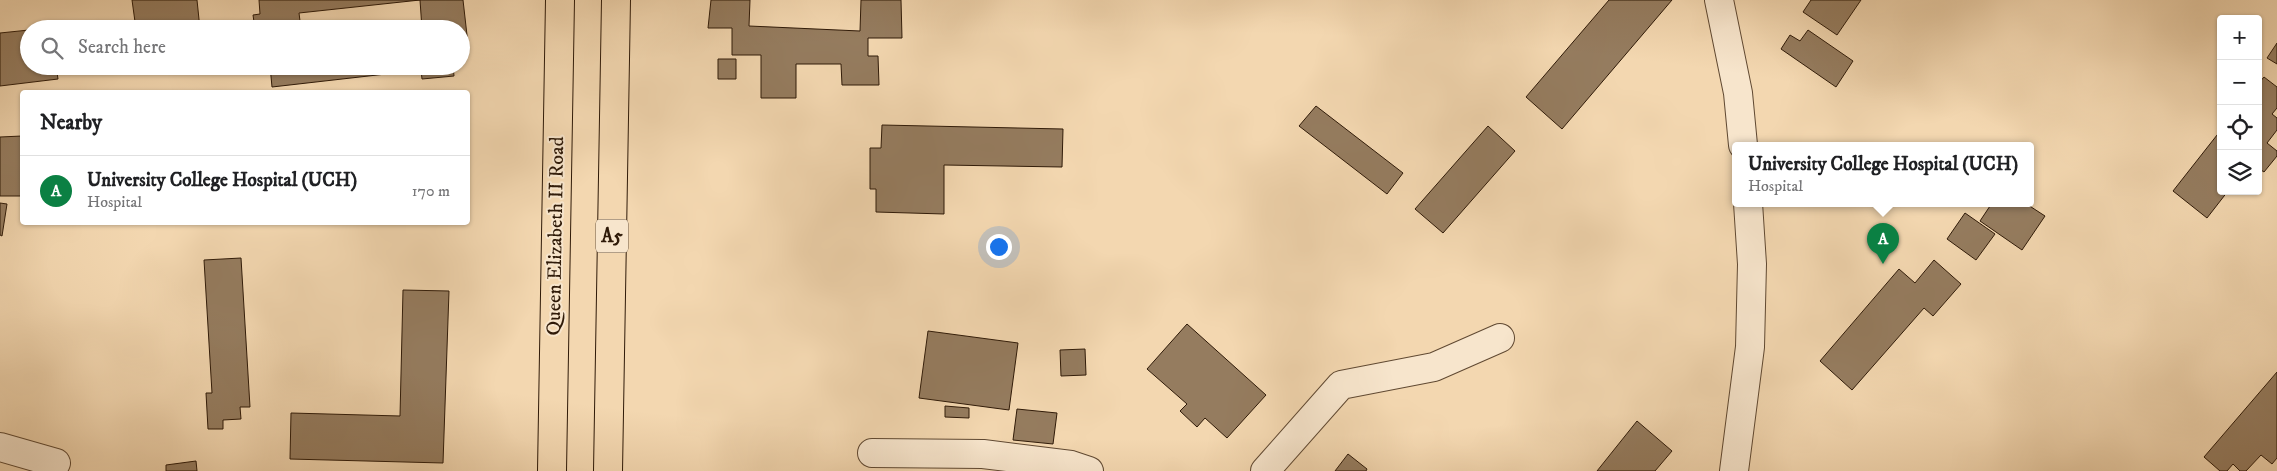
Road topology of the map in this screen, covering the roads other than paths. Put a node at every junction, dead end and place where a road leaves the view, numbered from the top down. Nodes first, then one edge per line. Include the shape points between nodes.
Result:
1 (560, 0) edge
2 (616, 0) edge
3 (1719, 0) edge
4 (1743, 142) edge
5 (1748, 207) edge
6 (1500, 338) dead end
7 (0, 447) edge
8 (872, 453) dead end
9 (56, 463) dead end
10 (552, 471) edge
11 (608, 471) edge
12 (1089, 471) edge
13 (1265, 471) edge
14 (1734, 471) edge

1 - 10 highway, Queen Elizabeth II Road
2 - 11 highway, A5
3 - 4 street via 1738,93
5 - 14 street via 1752,264 1750,347
6 - 13 street via 1434,367 1341,385
7 - 9 street
8 - 12 street via 983,454 1071,465

